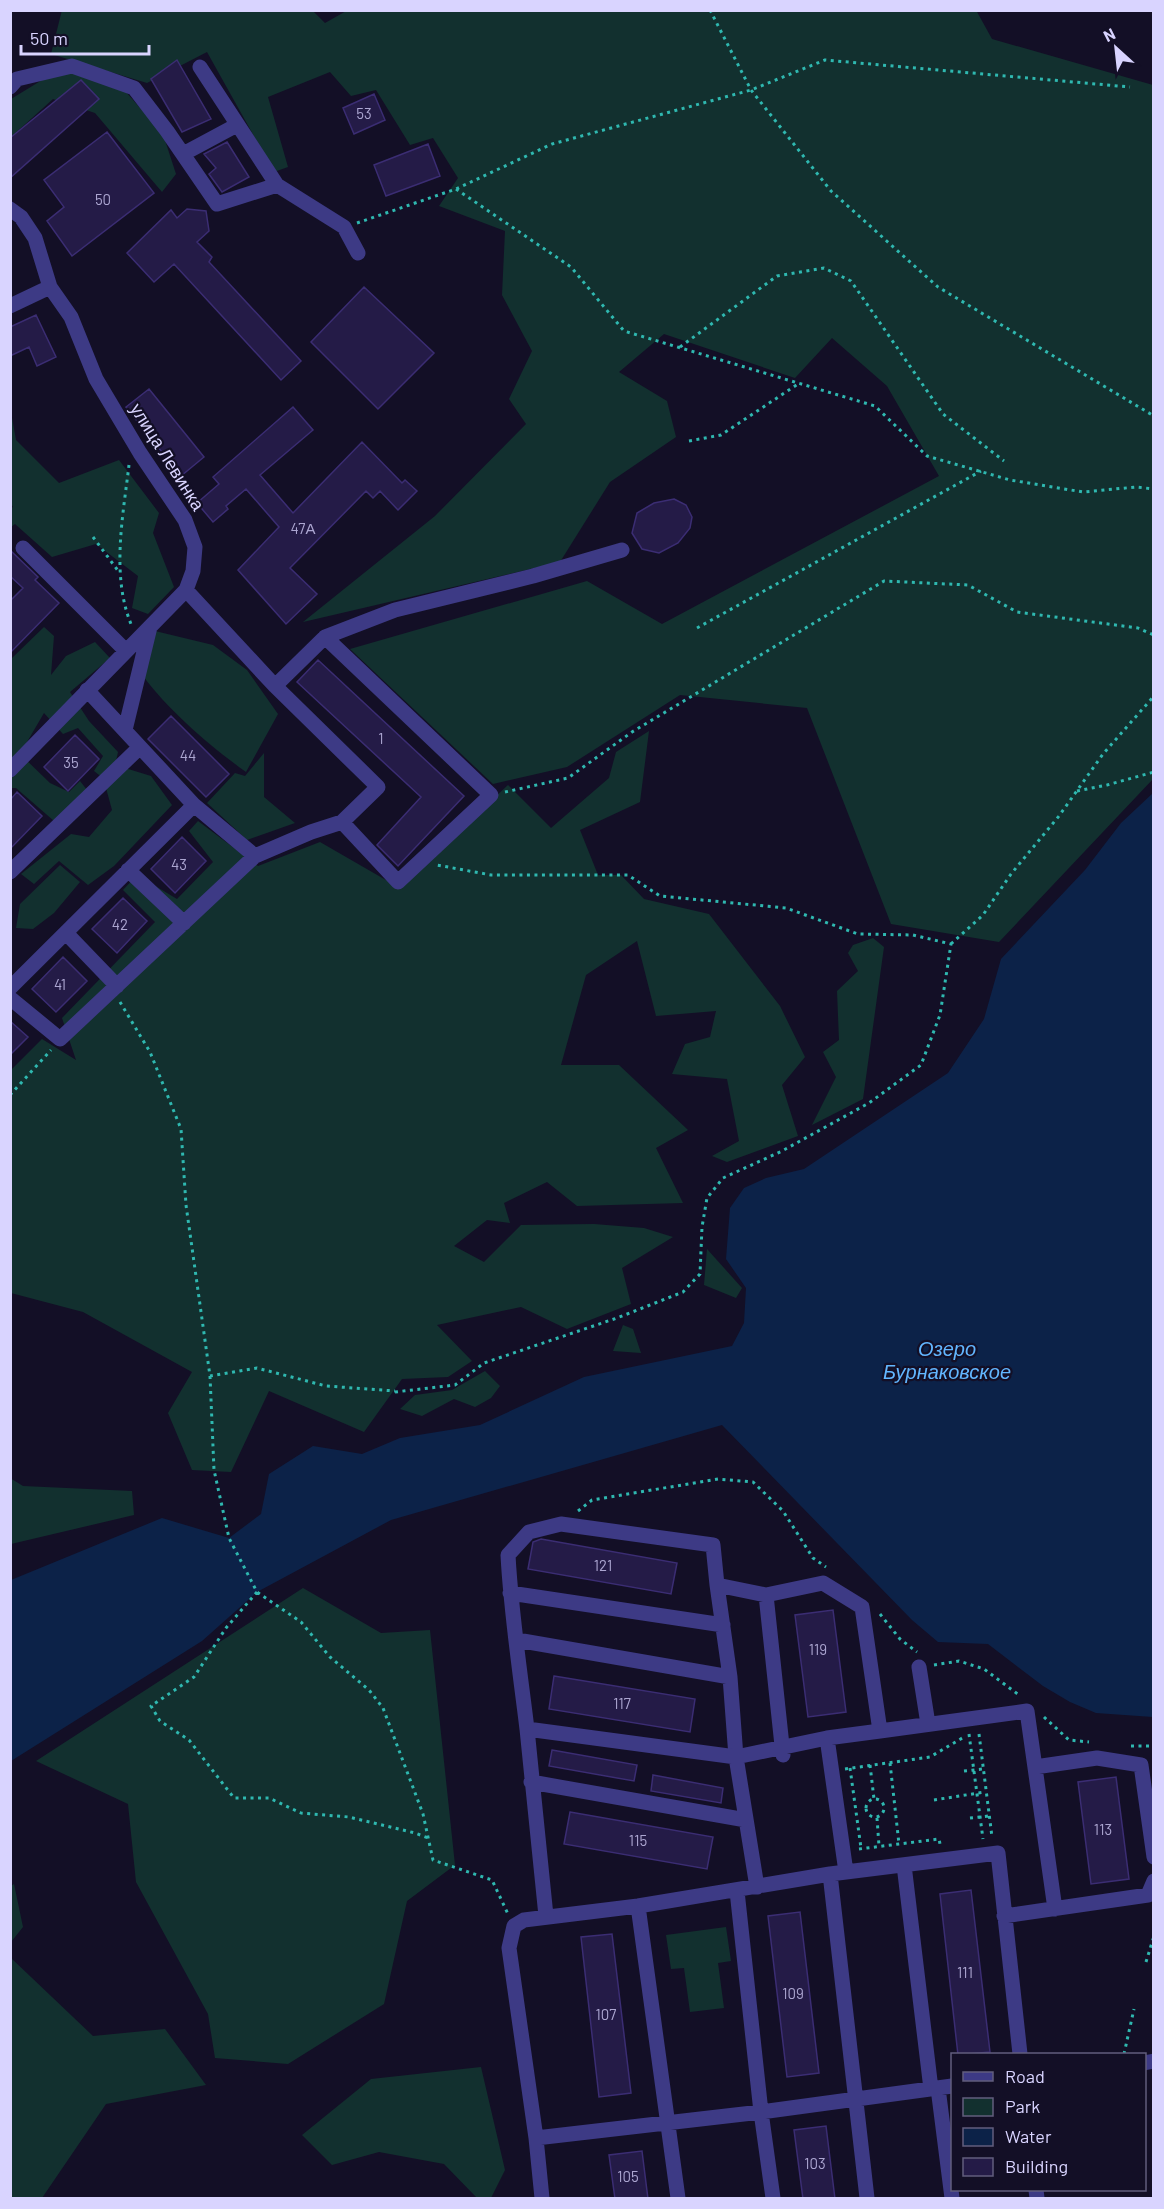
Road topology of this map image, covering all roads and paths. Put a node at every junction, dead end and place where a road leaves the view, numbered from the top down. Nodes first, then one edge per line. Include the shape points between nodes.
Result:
1 (710, 10) edge
2 (200, 67) dead end
3 (13, 80) edge
4 (1130, 87) dead end
5 (751, 90) junction
6 (237, 125) junction
7 (183, 154) junction
8 (277, 185) junction
9 (456, 189) junction
10 (10, 200) edge
11 (16, 213) edge
12 (344, 227) junction
13 (358, 253) dead end
14 (50, 286) junction
15 (10, 306) edge
16 (680, 347) junction
17 (799, 383) junction
18 (1154, 416) edge
19 (132, 440) junction
20 (689, 441) dead end
21 (1004, 461) dead end
22 (981, 471) junction
23 (1154, 489) edge
24 (93, 537) dead end
25 (23, 548) dead end
26 (622, 550) dead end
27 (120, 574) junction
28 (186, 590) junction
29 (150, 627) junction
30 (697, 628) dead end
31 (1154, 635) edge
32 (325, 637) junction
33 (132, 645) junction
34 (275, 686) junction
35 (87, 690) junction
36 (1154, 696) edge
37 (125, 730) junction
38 (140, 747) junction
39 (10, 770) edge
40 (1154, 772) edge
41 (1077, 791) junction
42 (491, 795) junction
43 (194, 805) junction
44 (342, 822) junction
45 (255, 856) junction
46 (419, 862) junction
47 (128, 870) junction
48 (10, 872) edge
49 (184, 923) junction
50 (66, 933) junction
51 (951, 944) junction
52 (10, 988) edge
53 (115, 988) junction
54 (10, 998) edge
55 (60, 1039) junction
56 (10, 1095) edge
57 (210, 1376) junction
58 (395, 1392) dead end
59 (400, 1392) junction
60 (717, 1585) junction
61 (257, 1592) junction
62 (510, 1593) junction
63 (766, 1596) junction
64 (723, 1624) junction
65 (517, 1640) junction
66 (920, 1667) dead end
67 (730, 1677) junction
68 (928, 1724) junction
69 (526, 1729) junction
70 (880, 1731) junction
71 (969, 1734) junction
72 (827, 1738) junction
73 (782, 1751) junction
74 (736, 1757) junction
75 (890, 1763) junction
76 (870, 1766) junction
77 (1035, 1767) junction
78 (850, 1768) junction
79 (983, 1768) junction
80 (832, 1770) junction
81 (974, 1770) junction
82 (964, 1771) dead end
83 (531, 1782) junction
84 (986, 1792) junction
85 (977, 1793) junction
86 (874, 1799) junction
87 (934, 1800) dead end
88 (895, 1806) junction
89 (885, 1807) junction
90 (866, 1809) junction
91 (856, 1810) junction
92 (989, 1816) junction
93 (877, 1817) junction
94 (980, 1817) junction
95 (970, 1818) dead end
96 (746, 1820) junction
97 (428, 1838) junction
98 (899, 1844) dead end
99 (879, 1846) dead end
100 (861, 1848) dead end
101 (992, 1849) junction
102 (1154, 1857) edge
103 (904, 1865) junction
104 (846, 1872) junction
105 (830, 1874) junction
106 (1154, 1881) edge
107 (757, 1887) junction
108 (736, 1891) junction
109 (638, 1906) junction
110 (1055, 1909) junction
111 (546, 1916) junction
112 (1004, 1916) junction
113 (514, 1926) junction
114 (1154, 1936) edge
115 (1146, 1962) dead end
116 (1134, 2009) dead end
117 (1020, 2053) edge
118 (1124, 2053) edge
119 (940, 2088) edge
120 (856, 2098) junction
121 (761, 2112) junction
122 (667, 2122) junction
123 (536, 2138) junction
124 (951, 2190) edge
125 (542, 2199) edge
126 (678, 2199) edge
127 (773, 2199) edge
128 (867, 2199) edge

1 - 5 path
2 - 6 street
3 - 7 street via 72,66 134,88
4 - 5 path via 825,60
5 - 9 path via 552,144
5 - 18 path via 831,190 938,287
6 - 7 street
6 - 8 street
7 - 8 street via 217,204
8 - 12 street
9 - 12 path
9 - 16 path via 571,267 624,331
10 - 11 street, улица Левинка
11 - 14 street, улица Левинка via 35,238
12 - 13 street
14 - 15 street
14 - 19 street, улица Левинка via 71,317 96,379
16 - 17 path
16 - 21 path via 777,276 824,268 851,281 943,414
17 - 20 path via 721,435
17 - 22 path via 875,406 927,456
19 - 27 path
19 - 28 street, улица Левинка via 185,520 195,547
22 - 23 path via 1083,492
22 - 30 path
24 - 27 path
25 - 33 street
26 - 32 street via 395,610
27 - 33 path
28 - 29 street, улица Левинка
28 - 34 street
29 - 33 street, улица Левинка
29 - 37 street
31 - 42 path via 1138,628 1017,612 968,585 884,581 632,732 568,778
32 - 34 street
32 - 42 street
33 - 35 street, улица Левинка
34 - 44 street via 378,787
35 - 37 street
35 - 39 street, улица Левинка
36 - 41 path via 1102,754
37 - 38 street
38 - 43 street
38 - 48 street
40 - 41 path
41 - 51 path via 983,915
42 - 46 street
43 - 45 street
43 - 47 street
44 - 45 street
44 - 46 street via 398,882
45 - 49 street
46 - 51 path via 491,875 628,875 660,896 786,908 858,934 913,935
47 - 49 street
47 - 50 street
49 - 53 street
50 - 52 street
50 - 53 street
51 - 59 path via 940,1015 921,1065 869,1103 723,1178 707,1198 700,1274 682,1292 484,1363 455,1385
53 - 55 street
53 - 57 path via 150,1052 181,1129 186,1205
54 - 55 street
55 - 56 path
57 - 59 path via 257,1368 326,1386
57 - 61 path via 214,1470 229,1538
58 - 59 path
60 - 62 street via 714,1545 561,1524 529,1532 508,1555
60 - 63 street
60 - 64 street
61 - 97 path via 301,1622 330,1657 369,1690 383,1708 423,1814
61 - 97 path via 225,1628 194,1677 152,1706 160,1720 189,1740 234,1798 270,1798 301,1813 349,1817
62 - 64 street
62 - 65 street
63 - 70 street via 823,1583 862,1607
63 - 73 street
64 - 67 street
65 - 67 street
65 - 69 street
66 - 68 street
67 - 74 street
68 - 70 street
68 - 77 street via 1027,1711
69 - 74 street
69 - 83 street
70 - 72 street
71 - 75 path via 930,1757
71 - 79 path via 978,1728
71 - 81 path
72 - 73 street
72 - 80 street
73 - 74 street
74 - 96 street
75 - 76 path
75 - 88 path
76 - 78 path
76 - 86 path
77 - 102 street via 1097,1758 1141,1765
77 - 110 street
78 - 80 path
78 - 91 path
79 - 81 path
79 - 84 path
80 - 104 street
81 - 82 path
81 - 85 path
83 - 96 street
83 - 111 street
84 - 85 path
84 - 92 path
85 - 87 path
85 - 94 path
86 - 89 path
86 - 90 path
88 - 89 path
88 - 98 path
89 - 93 path
90 - 91 path
90 - 93 path via 869,1815
91 - 100 path
92 - 94 path
92 - 101 path
93 - 99 path
94 - 95 path
94 - 101 path
96 - 107 street
97 - 113 path via 434,1860 492,1880
101 - 103 street
101 - 112 street
103 - 104 street
103 - 119 street
104 - 105 street
105 - 107 street
105 - 120 street
106 - 110 street via 1149,1895
107 - 108 street
108 - 109 street
108 - 121 street
109 - 111 street
109 - 122 street
110 - 112 street
111 - 113 street
112 - 117 street
113 - 123 street via 509,1948
114 - 115 path
116 - 118 path
119 - 120 street
119 - 124 street
120 - 121 street
120 - 128 street
121 - 122 street
121 - 127 street
122 - 123 street
122 - 126 street
123 - 125 street

